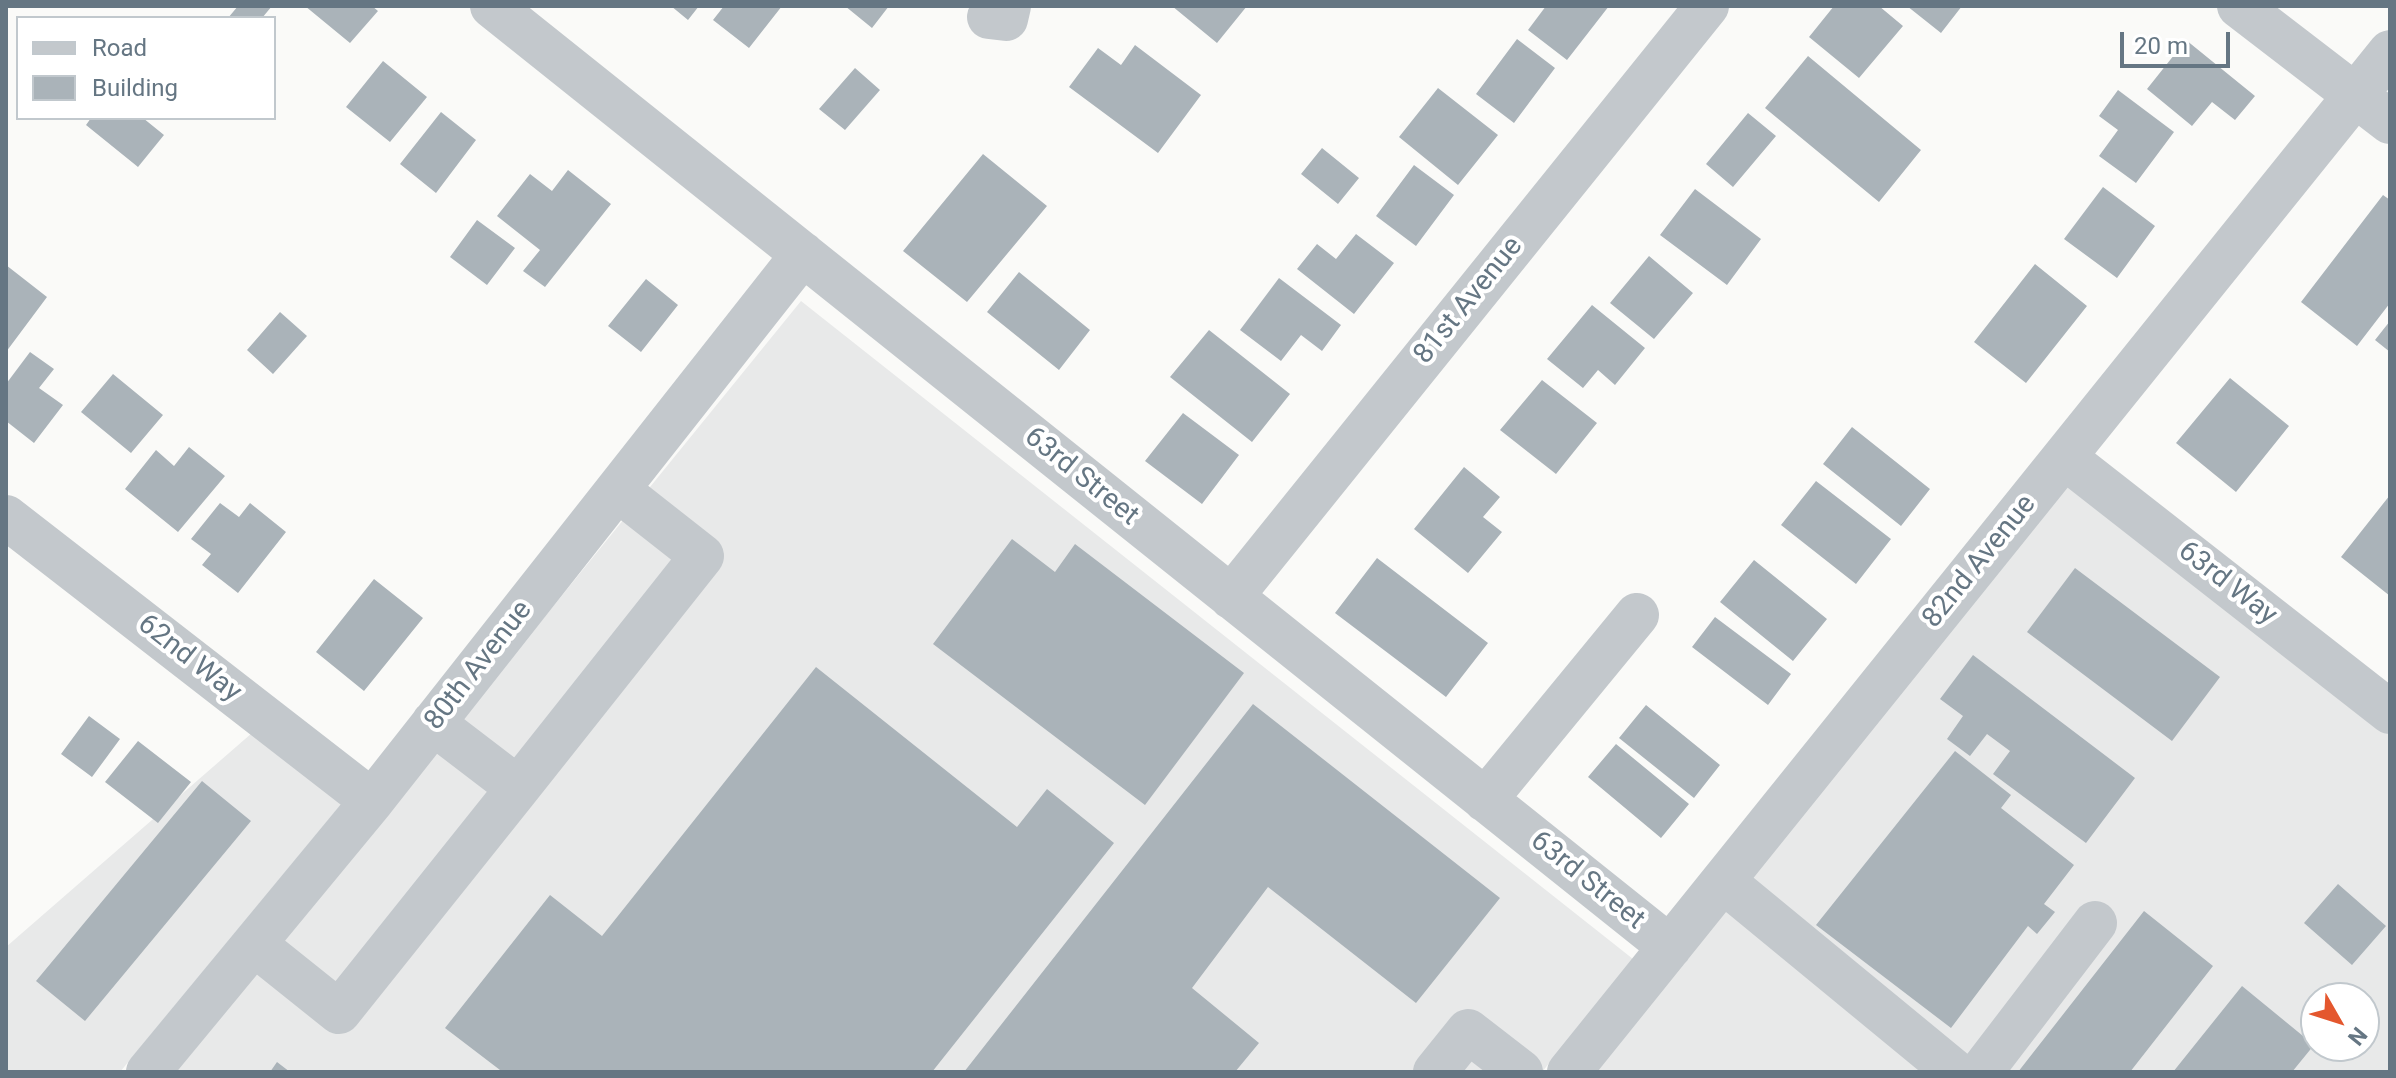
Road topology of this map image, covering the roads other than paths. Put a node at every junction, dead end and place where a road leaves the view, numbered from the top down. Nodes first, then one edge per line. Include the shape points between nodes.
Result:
1 (492, 6) edge
2 (1707, 6) edge
3 (2239, 6) edge
4 (2390, 52) edge
5 (2355, 96) junction
6 (2390, 122) edge
7 (803, 254) junction
8 (2064, 457) junction
9 (618, 490) junction
10 (6, 517) edge
11 (1231, 597) junction
12 (1637, 615) dead end
13 (2390, 712) edge
14 (433, 723) junction
15 (518, 788) junction
16 (1485, 800) junction
17 (372, 801) junction
18 (1723, 881) junction
19 (2095, 923) dead end
20 (254, 944) junction
21 (1670, 947) junction
22 (148, 1072) edge
23 (1435, 1072) edge
24 (1521, 1072) edge
25 (1569, 1072) edge
26 (1955, 1072) edge
27 (1981, 1072) edge

1 - 7 street, 63rd Street
2 - 11 street, 81st Avenue
3 - 5 street
4 - 5 street, 82nd Avenue
5 - 6 street
5 - 8 street, 82nd Avenue
7 - 9 street, 80th Avenue
7 - 11 street, 63rd Street
8 - 13 street, 63rd Way
8 - 18 street, 82nd Avenue
9 - 14 street, 80th Avenue
9 - 15 street via 702,556
10 - 17 street, 62nd Way
11 - 16 street, 63rd Street
12 - 16 street
14 - 15 street
14 - 17 street, 80th Avenue
15 - 20 street via 339,1012
16 - 21 street, 63rd Street
17 - 20 street, 80th Avenue
18 - 21 street, 82nd Avenue
18 - 26 street
19 - 27 street
20 - 22 street, 80th Avenue
21 - 25 street, 82nd Avenue
23 - 24 street via 1468,1031

